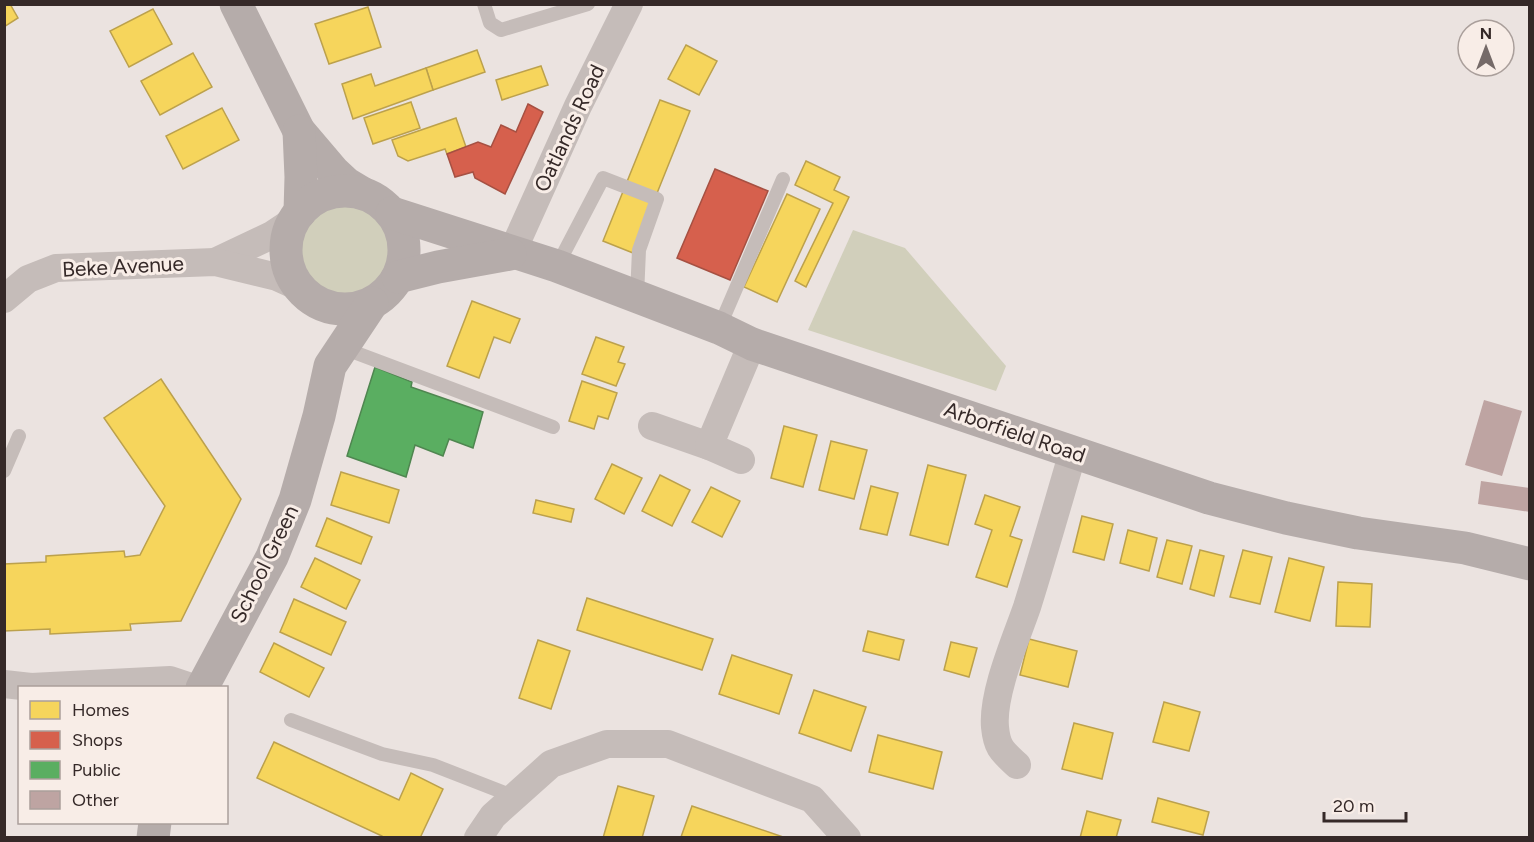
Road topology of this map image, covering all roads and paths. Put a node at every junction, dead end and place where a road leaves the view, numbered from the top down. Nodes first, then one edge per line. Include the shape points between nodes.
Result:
1 (236, 4) edge
2 (484, 4) edge
3 (588, 4) edge
4 (629, 4) edge
5 (299, 131) junction
6 (783, 179) dead end
7 (362, 193) junction
8 (392, 213) junction
9 (297, 217) junction
10 (515, 253) junction
11 (215, 262) junction
12 (557, 266) junction
13 (398, 277) junction
14 (305, 293) junction
15 (637, 296) junction
16 (4, 299) edge
17 (372, 303) junction
18 (719, 328) junction
19 (752, 344) junction
20 (335, 357) junction
21 (652, 426) dead end
22 (552, 427) dead end
23 (20, 436) dead end
24 (708, 446) junction
25 (1073, 452) junction
26 (741, 460) dead end
27 (4, 471) edge
28 (1530, 564) edge
29 (4, 684) edge
30 (22, 686) edge
31 (51, 686) edge
32 (191, 686) edge
33 (203, 686) edge
34 (291, 720) dead end
35 (1017, 765) dead end
36 (514, 797) junction
37 (478, 837) edge
38 (847, 837) edge

1 - 5 main road
2 - 3 lane via 490,23 501,30
4 - 10 street, Oatlands Road via 578,106
5 - 7 main road via 333,171
5 - 9 main road via 301,177
6 - 18 lane
7 - 8 main road
7 - 9 main road via 339,191 317,198
8 - 10 main road, Arborfield Road
8 - 13 main road via 404,244 404,261
9 - 11 street via 272,235
9 - 14 main road via 288,234 287,262
10 - 12 main road, Arborfield Road
10 - 13 main road, Arborfield Road
11 - 14 street via 277,277
11 - 16 street, Beke Avenue via 56,268 28,279
12 - 15 main road, Arborfield Road
12 - 15 lane via 603,178 657,199 639,250
13 - 17 main road
14 - 17 main road via 331,308 352,309
14 - 20 main road, School Green
15 - 18 main road, Arborfield Road
17 - 20 main road, School Green
18 - 19 main road, Arborfield Road
19 - 24 street
19 - 25 main road, Arborfield Road
20 - 22 lane
20 - 33 main road, School Green via 295,501 272,557
21 - 24 street
23 - 27 lane
24 - 26 street
25 - 28 main road, Arborfield Road via 1209,498 1286,518 1465,548
25 - 35 street via 995,709 999,749
29 - 30 street
31 - 32 street via 170,680
34 - 36 lane via 382,754 433,765
36 - 37 street
36 - 38 street via 551,764 607,744 668,744 812,799

